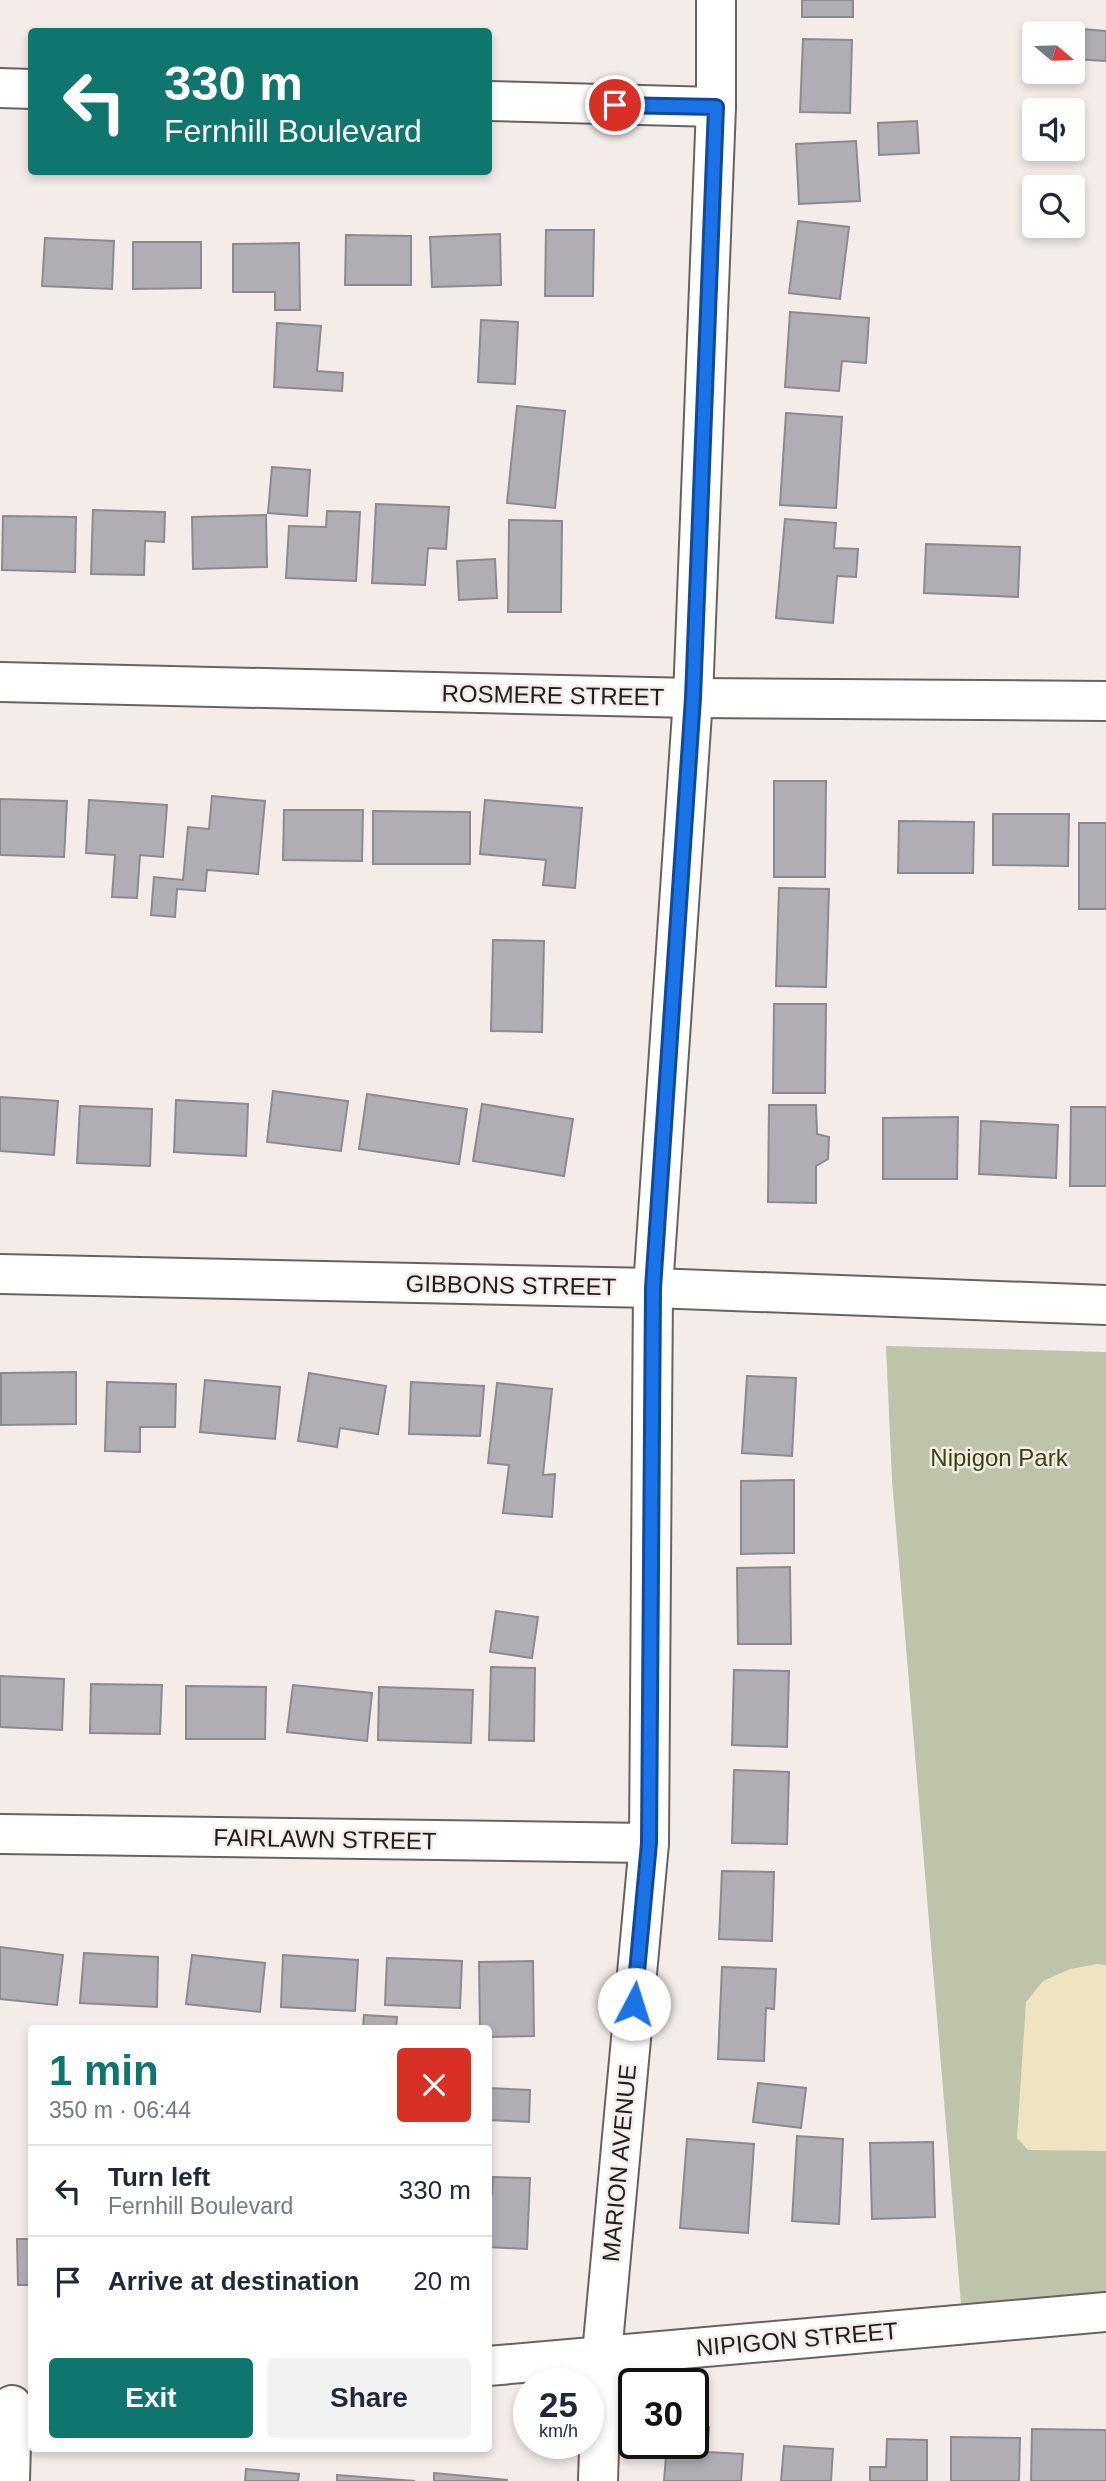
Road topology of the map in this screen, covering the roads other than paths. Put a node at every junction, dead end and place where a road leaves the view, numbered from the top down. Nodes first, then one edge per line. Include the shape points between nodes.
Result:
1 (716, 0) edge
2 (0, 88) edge
3 (28, 89) edge
4 (492, 101) edge
5 (716, 107) junction
6 (0, 682) edge
7 (693, 698) junction
8 (1106, 701) edge
9 (0, 1274) edge
10 (653, 1288) junction
11 (1106, 1305) edge
12 (0, 1834) edge
13 (649, 1843) junction
14 (1106, 2312) edge
15 (602, 2354) junction
16 (492, 2365) edge
17 (14, 2404) edge
18 (9, 2481) edge
19 (598, 2481) edge

1 - 5 street, MARION AVENUE
2 - 3 street
4 - 5 street
5 - 7 street, MARION AVENUE
6 - 7 street, ROSMERE STREET
7 - 8 street, ROSMERE STREET
7 - 10 street, MARION AVENUE
9 - 10 street, GIBBONS STREET
10 - 11 street, GIBBONS STREET
10 - 13 street, MARION AVENUE
12 - 13 street, FAIRLAWN STREET
13 - 15 street, MARION AVENUE
14 - 15 street, NIPIGON STREET
15 - 16 street, NIPIGON STREET
15 - 19 street, MARION AVENUE
17 - 18 street

